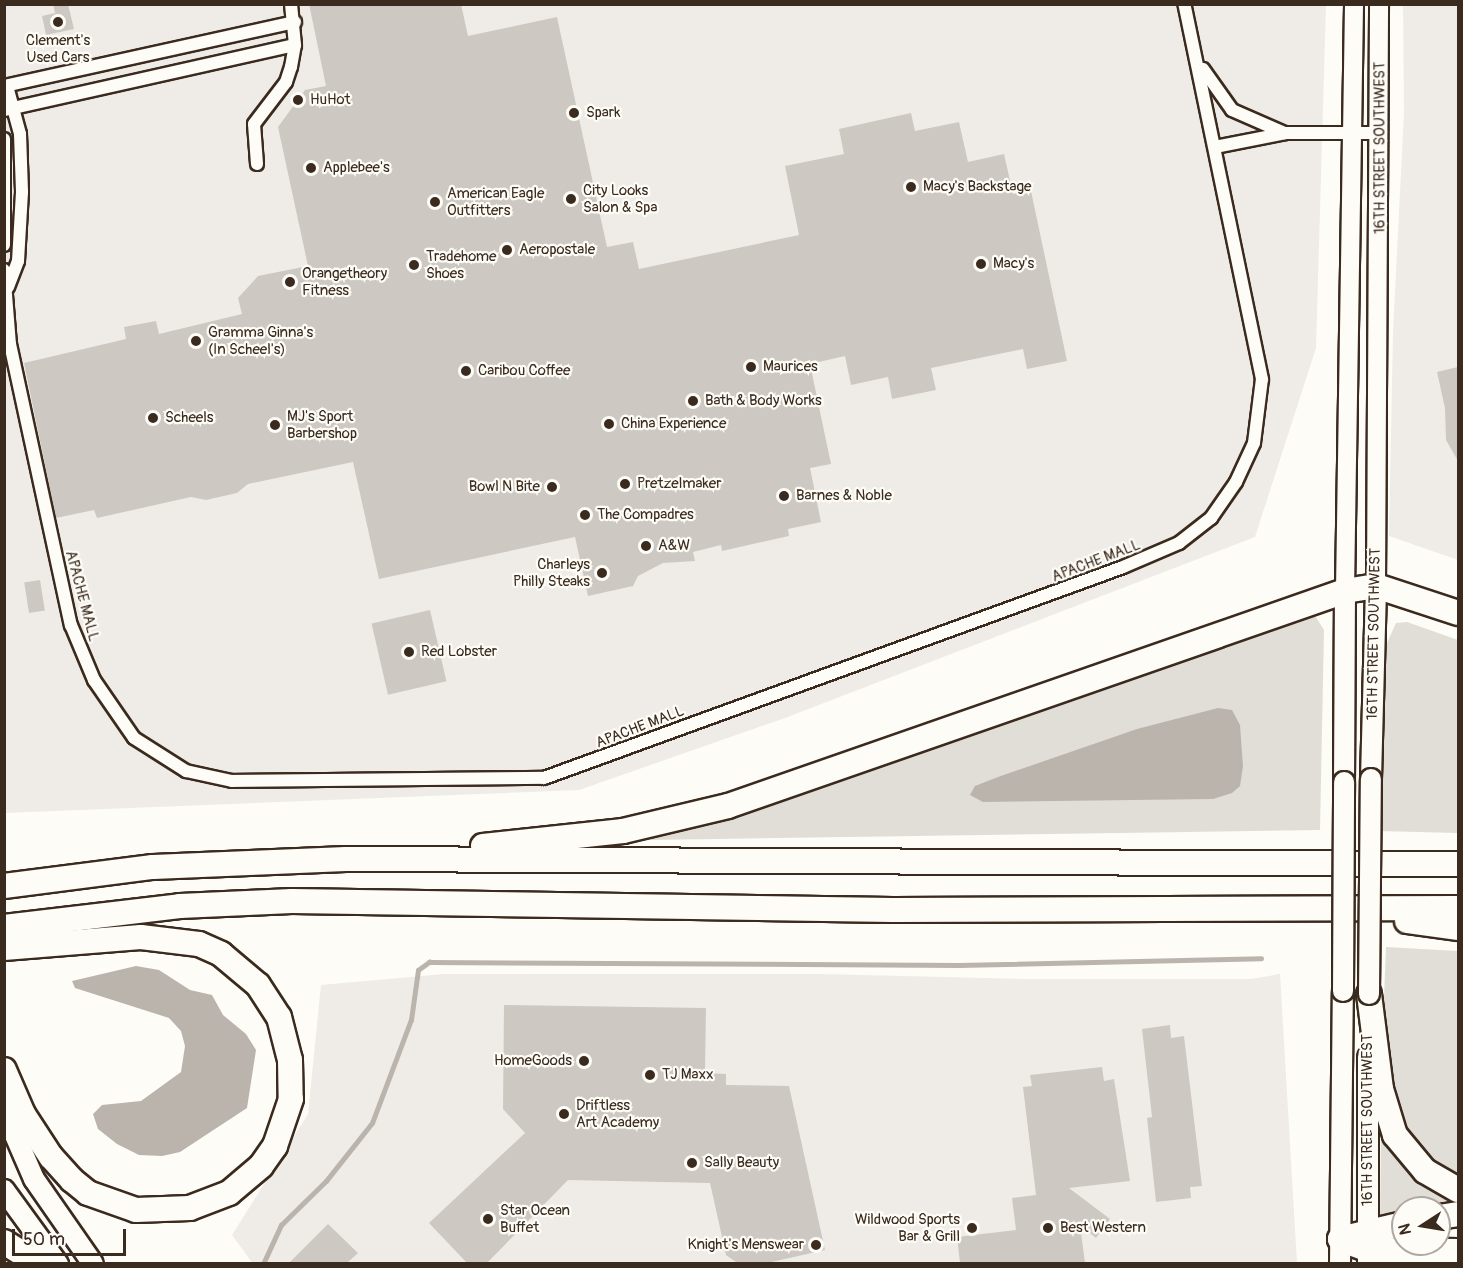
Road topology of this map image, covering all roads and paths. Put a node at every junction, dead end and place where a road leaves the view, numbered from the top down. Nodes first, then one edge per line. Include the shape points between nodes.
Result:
1 (291, 4) edge
2 (1184, 4) edge
3 (1354, 4) edge
4 (1379, 4) edge
5 (295, 22) junction
6 (295, 45) junction
7 (1195, 53) junction
8 (6, 86) edge
9 (9, 109) edge
10 (1286, 133) junction
11 (1380, 133) junction
12 (1354, 134) junction
13 (4, 139) edge
14 (1215, 147) junction
15 (257, 164) dead end
16 (5, 168) edge
17 (4, 244) edge
18 (4, 270) edge
19 (6, 292) edge
20 (1376, 586) junction
21 (1345, 591) junction
22 (1458, 613) edge
23 (346, 859) junction
24 (1458, 864) edge
25 (4, 886) edge
26 (1306, 908) junction
27 (1458, 908) edge
28 (4, 927) edge
29 (1458, 928) edge
30 (4, 948) edge
31 (1369, 994) junction
32 (4, 1070) edge
33 (4, 1110) edge
34 (4, 1190) edge
35 (1458, 1190) edge
36 (1391, 1232) edge
37 (1340, 1239) junction
38 (4, 1242) edge
39 (1369, 1248) edge
40 (1391, 1249) edge
41 (1437, 1256) edge
42 (39, 1263) edge
43 (58, 1263) edge
44 (93, 1263) edge
45 (1340, 1263) edge
46 (1415, 1263) edge

1 - 5 street
2 - 7 street
3 - 12 main road, 16TH STREET SOUTHWEST
4 - 11 main road, 16TH STREET SOUTHWEST
5 - 6 street
5 - 8 street
6 - 9 street
6 - 15 street via 286,82 254,124
7 - 10 street via 1208,81 1232,110
7 - 14 street, APACHE MALL
8 - 9 street
9 - 19 street via 20,134 22,232 18,261
10 - 12 street
10 - 14 street
11 - 12 street
11 - 20 main road, 16TH STREET SOUTHWEST
12 - 21 main road, 16TH STREET SOUTHWEST
13 - 16 street
14 - 19 street, APACHE MALL via 1260,370 1262,398 1246,464 1211,518 1179,543 1124,567 544,778 232,781 186,771 134,738 94,680 71,625 12,353
16 - 17 street
18 - 19 street, APACHE MALL
20 - 21 highway
20 - 22 highway
20 - 31 main road, 16TH STREET SOUTHWEST, bridge
21 - 23 highway via 685,818 551,840
21 - 37 main road, 16TH STREET SOUTHWEST, bridge
23 - 24 highway
23 - 25 highway via 153,867
26 - 27 highway
26 - 28 highway via 893,910 292,902 180,906
26 - 29 highway
30 - 32 highway via 141,937 199,944 221,954 258,985 279,1017 290,1060 291,1099 270,1153 261,1166 229,1193 190,1208 136,1210 96,1197 72,1180 51,1157 23,1114
31 - 35 highway via 1381,1089 1395,1135 1425,1171
31 - 39 main road, 16TH STREET SOUTHWEST
33 - 44 main road via 34,1179
34 - 43 main road
36 - 39 highway
37 - 39 highway
37 - 45 main road, 16TH STREET SOUTHWEST
38 - 42 highway
39 - 40 highway
41 - 46 highway

